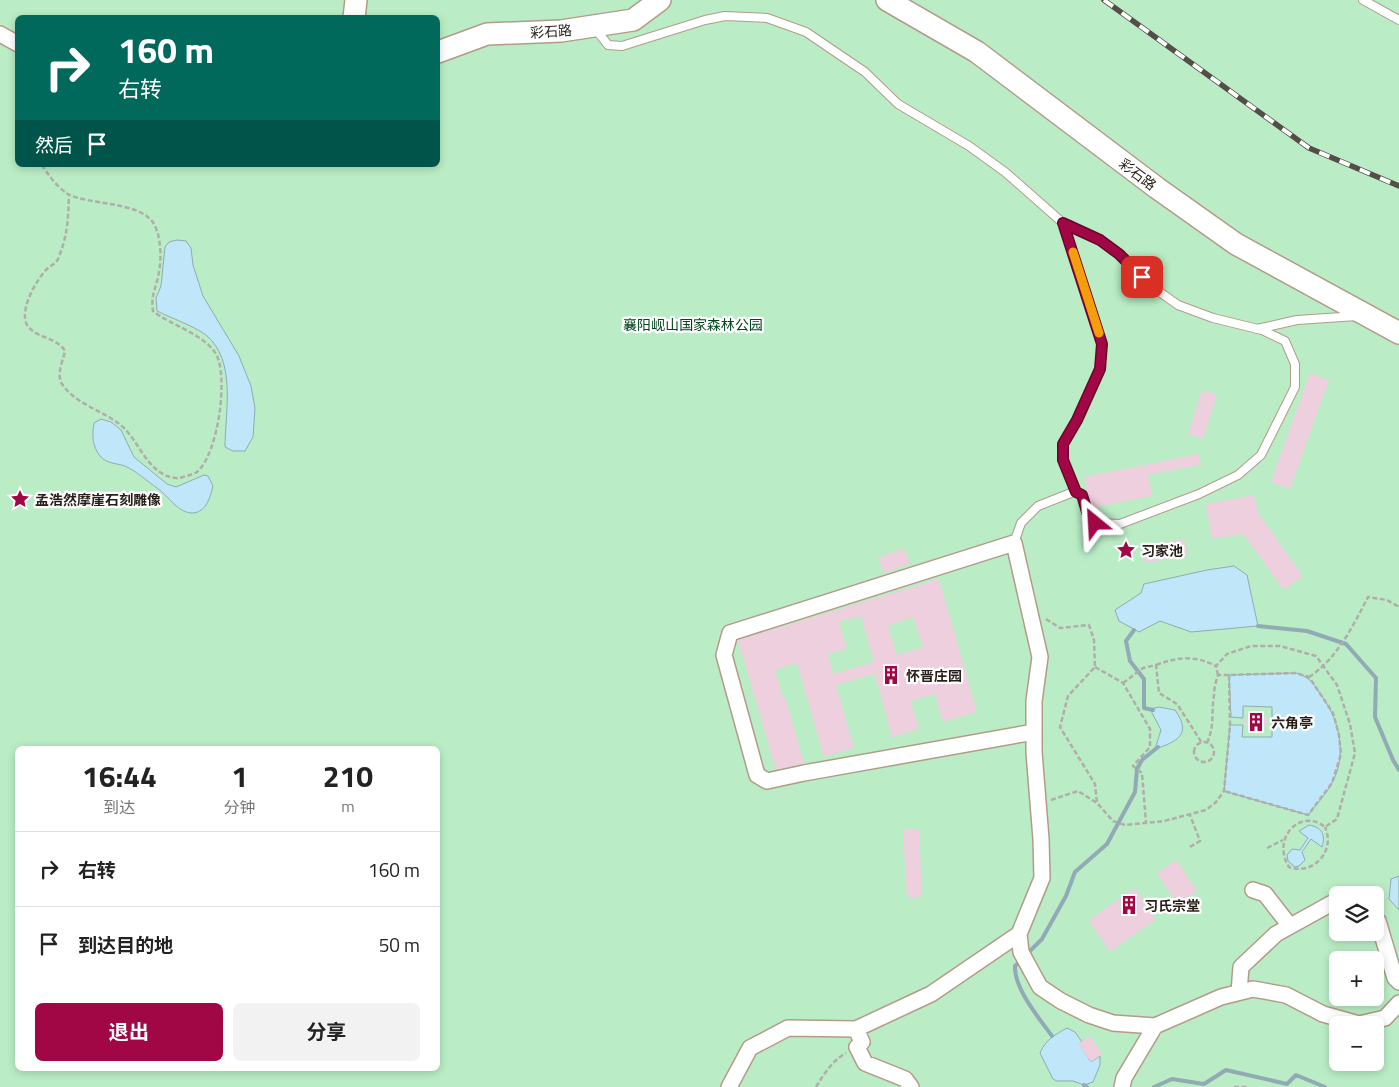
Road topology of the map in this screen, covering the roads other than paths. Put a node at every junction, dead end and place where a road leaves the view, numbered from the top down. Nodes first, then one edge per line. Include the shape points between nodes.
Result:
1 (356, 0) edge
2 (660, 0) edge
3 (887, 0) edge
4 (1363, 0) edge
5 (354, 15) edge
6 (1399, 20) edge
7 (594, 26) junction
8 (0, 34) edge
9 (15, 42) edge
10 (440, 51) edge
11 (1063, 223) junction
12 (1367, 316) junction
13 (1258, 329) junction
14 (1399, 333) edge
15 (1076, 492) junction
16 (1014, 543) junction
17 (1034, 732) junction
18 (1253, 890) dead end
19 (1329, 904) edge
20 (1290, 926) junction
21 (1019, 934) junction
22 (1384, 941) edge
23 (1399, 982) edge
24 (1239, 992) junction
25 (1399, 1003) edge
26 (1155, 1026) junction
27 (856, 1029) junction
28 (728, 1087) edge
29 (910, 1087) edge
30 (1122, 1087) edge

1 - 5 street
2 - 7 street, 彩石路 via 634,20
3 - 12 street, 彩石路 via 977,52 1236,244
4 - 6 lane
7 - 10 street, 彩石路 via 560,32 487,34
7 - 11 lane via 608,45 622,46 725,16 767,18 806,32 865,72 898,104 969,146 1005,172
8 - 9 street
11 - 13 lane via 1100,240 1178,305
11 - 15 lane via 1102,344 1100,369 1063,444 1063,460
12 - 13 lane via 1297,320
12 - 14 street, 彩石路
13 - 15 lane via 1285,341 1295,364 1295,387 1261,455 1238,475 1199,494 1120,524 1095,523 1088,515 1082,495
15 - 16 lane via 1038,506 1021,523
16 - 17 street via 1040,657
16 - 17 street via 730,633 724,655 757,775 767,781
17 - 21 street via 1042,878
18 - 20 street via 1265,894
19 - 20 street
20 - 24 street via 1276,934 1241,967
21 - 26 street via 1021,952 1040,987 1089,1015 1113,1023
21 - 27 street via 931,994
22 - 23 street
24 - 25 street via 1253,988 1286,994 1322,1014 1359,1024 1385,1018
24 - 26 street
26 - 30 street via 1124,1078
27 - 28 street via 788,1028 750,1048
27 - 29 street via 862,1042 857,1047 865,1063 905,1079

